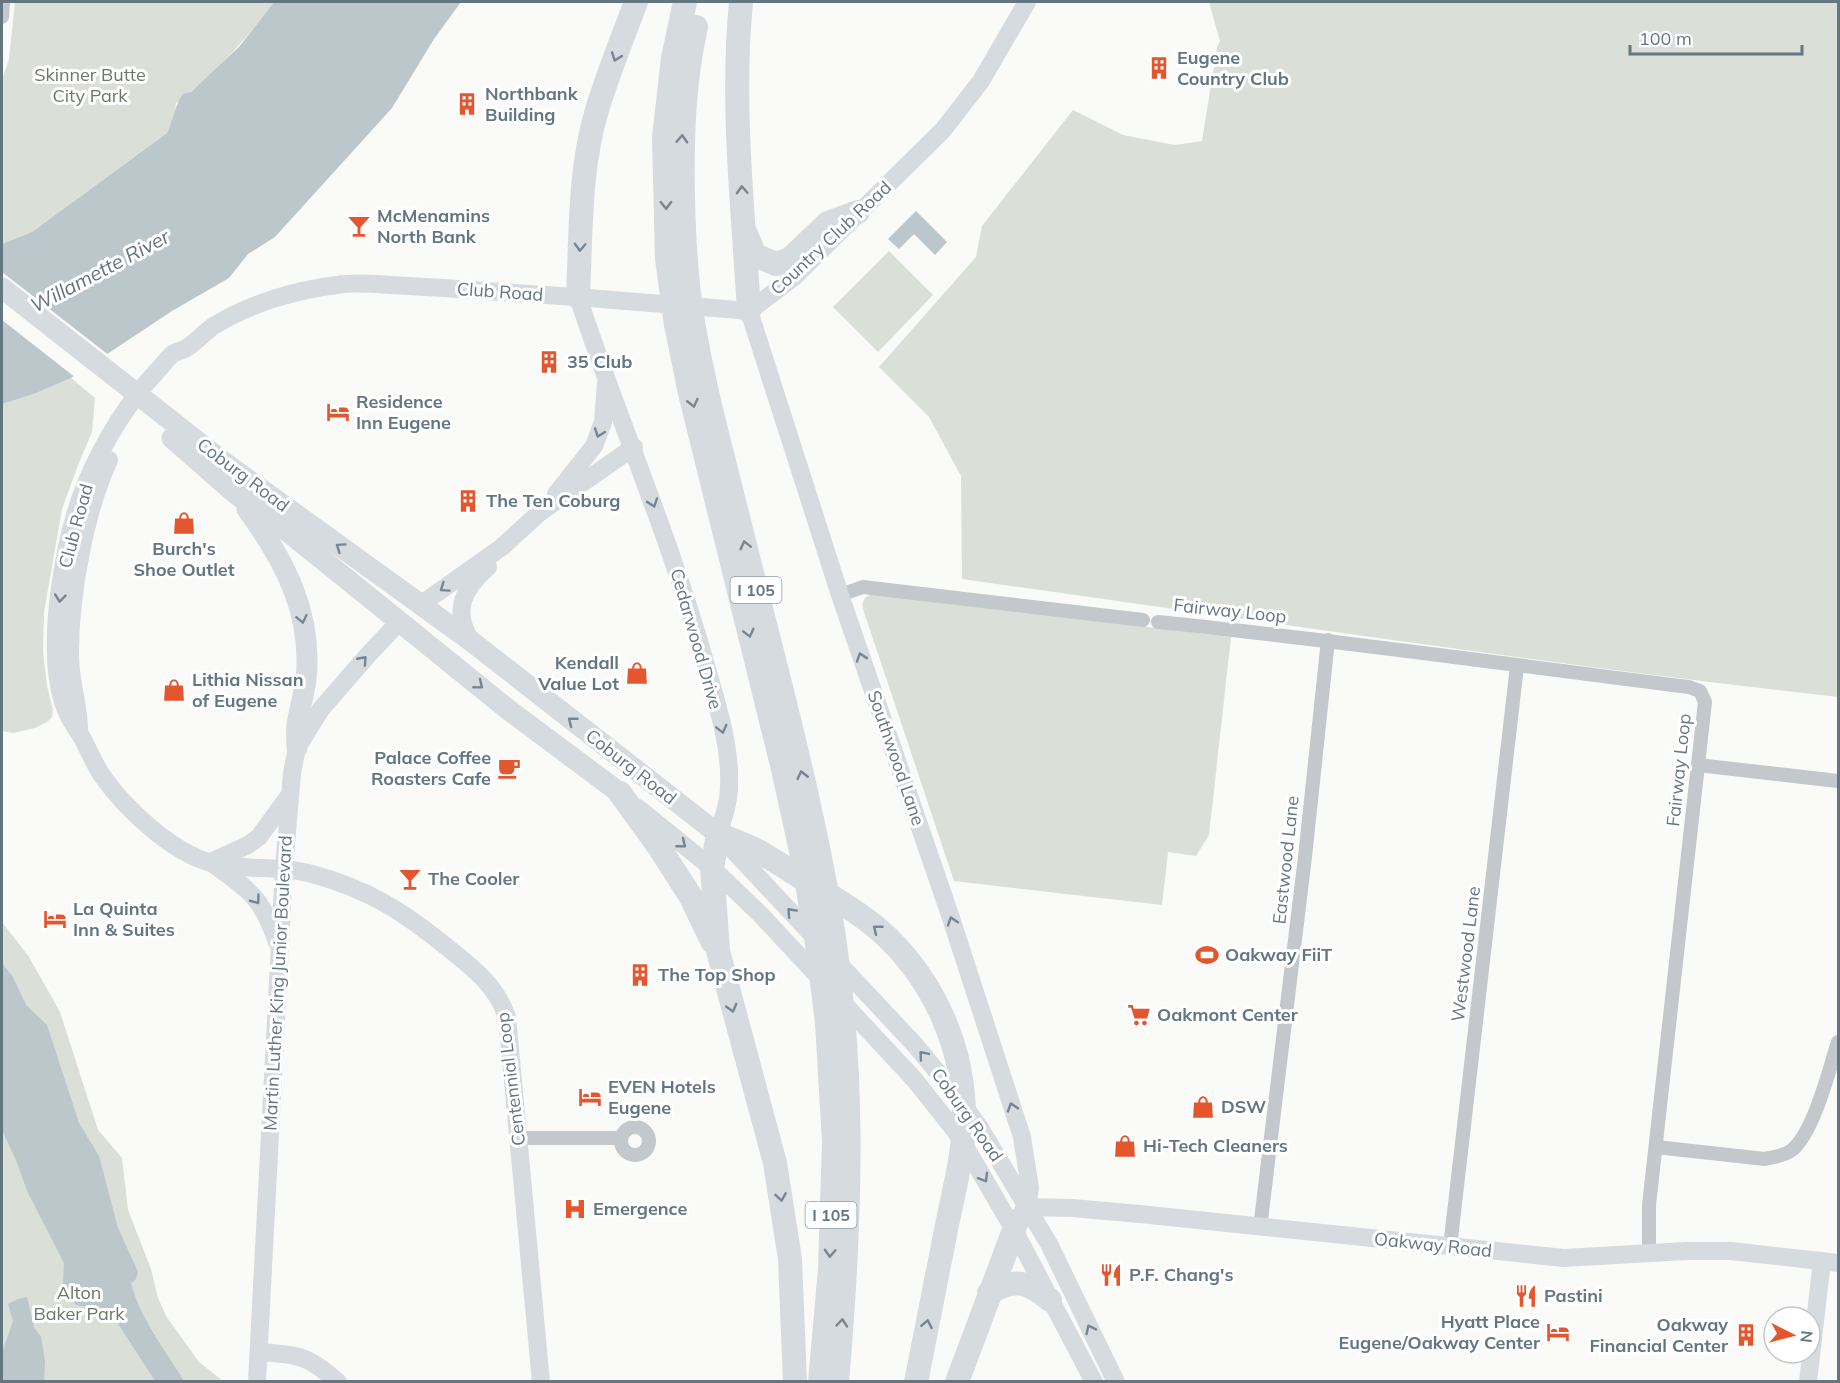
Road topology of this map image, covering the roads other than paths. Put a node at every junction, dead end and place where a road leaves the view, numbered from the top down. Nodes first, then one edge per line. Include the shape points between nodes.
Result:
1 (3, 2) edge
2 (636, 2) edge
3 (686, 2) edge
4 (702, 2) edge
5 (741, 2) edge
6 (1027, 2) edge
7 (2, 17) edge
8 (858, 212) junction
9 (744, 231) junction
10 (676, 260) junction
11 (2, 288) edge
12 (578, 297) junction
13 (2, 304) edge
14 (749, 311) junction
15 (606, 375) junction
16 (633, 447) junction
17 (220, 469) junction
18 (236, 494) junction
19 (539, 513) junction
20 (502, 547) junction
21 (388, 581) junction
22 (840, 595) junction
23 (420, 605) junction
24 (1143, 620) dead end
25 (399, 622) junction
26 (1158, 622) dead end
27 (1328, 640) junction
28 (471, 641) junction
29 (1517, 666) junction
30 (297, 748) junction
31 (1698, 765) junction
32 (1839, 781) edge
33 (620, 793) junction
34 (289, 796) junction
35 (805, 826) junction
36 (718, 834) junction
37 (211, 862) junction
38 (284, 868) junction
39 (712, 868) junction
40 (708, 923) junction
41 (280, 953) junction
42 (1839, 1042) edge
43 (519, 1138) junction
44 (621, 1138) dead end
45 (1656, 1147) junction
46 (1027, 1207) junction
47 (1260, 1228) junction
48 (1014, 1230) junction
49 (1450, 1247) junction
50 (1649, 1253) junction
51 (1830, 1262) edge
52 (989, 1293) junction
53 (1050, 1300) junction
54 (259, 1352) junction
55 (257, 1382) edge
56 (338, 1382) edge
57 (541, 1382) edge
58 (795, 1382) edge
59 (820, 1382) edge
60 (837, 1382) edge
61 (916, 1382) edge
62 (957, 1382) edge
63 (1094, 1382) edge
64 (1116, 1382) edge
65 (1808, 1382) edge

1 - 7 street
2 -> 12 highway via 596,111 582,205
3 -> 10 highway, I 105 via 673,58 664,137
10 -> 4 highway, I 105 via 690,56
9 -> 5 highway via 738,124
6 - 8 main road, Country Club Road via 966,102 917,158
8 - 9 highway via 828,223 790,259 776,264 755,255
8 - 14 main road, Country Club Road via 794,277
9 - 14 highway
10 - 35 highway, I 105 via 689,347 715,424 802,774
11 - 17 main road, Coburg Road
12 - 14 main road
12 - 15 main road
12 - 37 main road, Club Road via 339,284 287,294 237,314 173,354 120,416 92,469 73,524 60,590 57,654 61,697 69,722 121,799 174,844
13 - 17 main road, Coburg Road
14 - 22 main road, Southwood Lane
15 - 16 main road
15 -> 19 main road via 603,422 594,446
16 - 19 main road
16 -> 36 main road, Cedarwood Drive via 688,604 726,742 729,787
17 - 18 main road, Coburg Road
21 -> 17 main road, Coburg Road
18 - 25 main road, Coburg Road
18 -> 30 main road via 272,544 289,576 302,615 306,678
19 - 20 main road
20 -> 23 main road
20 - 28 main road via 496,561 475,579 461,609 462,627
21 - 23 main road, Coburg Road
21 - 25 main road via 399,600
22 - 24 street via 872,587
46 -> 22 main road, Southwood Lane via 1030,1188 1022,1137
23 - 28 main road, Coburg Road
30 -> 25 main road, Martin Luther King Junior Boulevard via 328,699
25 -> 33 main road, Coburg Road
26 - 27 street, Fairway Loop
27 - 29 street, Fairway Loop
27 - 47 street, Eastwood Lane
36 -> 28 main road, Coburg Road
29 - 31 street, Fairway Loop via 1695,688 1705,702
29 - 49 street, Westwood Lane
30 - 34 main road, Martin Luther King Junior Boulevard
31 - 32 street
31 - 45 street, Fairway Loop
33 -> 39 main road, Coburg Road
33 - 40 highway
34 - 37 main road via 259,837
34 - 38 main road, Martin Luther King Junior Boulevard
35 -> 59 highway, I 105 via 829,1048 834,1142 830,1269
60 -> 35 highway, I 105 via 849,1203 847,1075 835,945 824,878
36 - 39 highway
46 -> 36 main road, Coburg Road via 980,1128 922,1053
61 -> 36 highway via 958,1170 964,1118 957,1059 946,1026 933,995 888,938 854,910 754,849
37 - 38 main road, Club Road
37 -> 41 main road via 257,899
38 - 41 main road, Martin Luther King Junior Boulevard
38 - 43 main road, Centennial Loop via 313,874 390,904 490,984 507,1017
39 - 40 highway
39 -> 48 main road, Coburg Road via 914,1078 956,1132
40 -> 58 highway via 775,1163 790,1259
41 - 54 main road, Martin Luther King Junior Boulevard
42 - 45 street via 1811,1122 1791,1150 1765,1159
43 - 44 street
43 - 57 main road, Centennial Loop
45 - 50 street, Fairway Loop via 1649,1205
46 - 47 main road, Oakway Road via 1072,1208
46 - 48 main road
64 -> 46 main road, Coburg Road
47 - 49 main road, Oakway Road
48 - 52 highway
48 - 53 main road, Coburg Road
49 - 50 main road, Oakway Road via 1564,1258
50 - 51 main road, Oakway Road via 1731,1251
51 - 65 main road
52 - 53 highway via 1009,1284 1025,1284
52 - 62 highway
53 - 63 main road, Coburg Road
54 - 55 main road, Martin Luther King Junior Boulevard
54 - 56 main road via 307,1358

